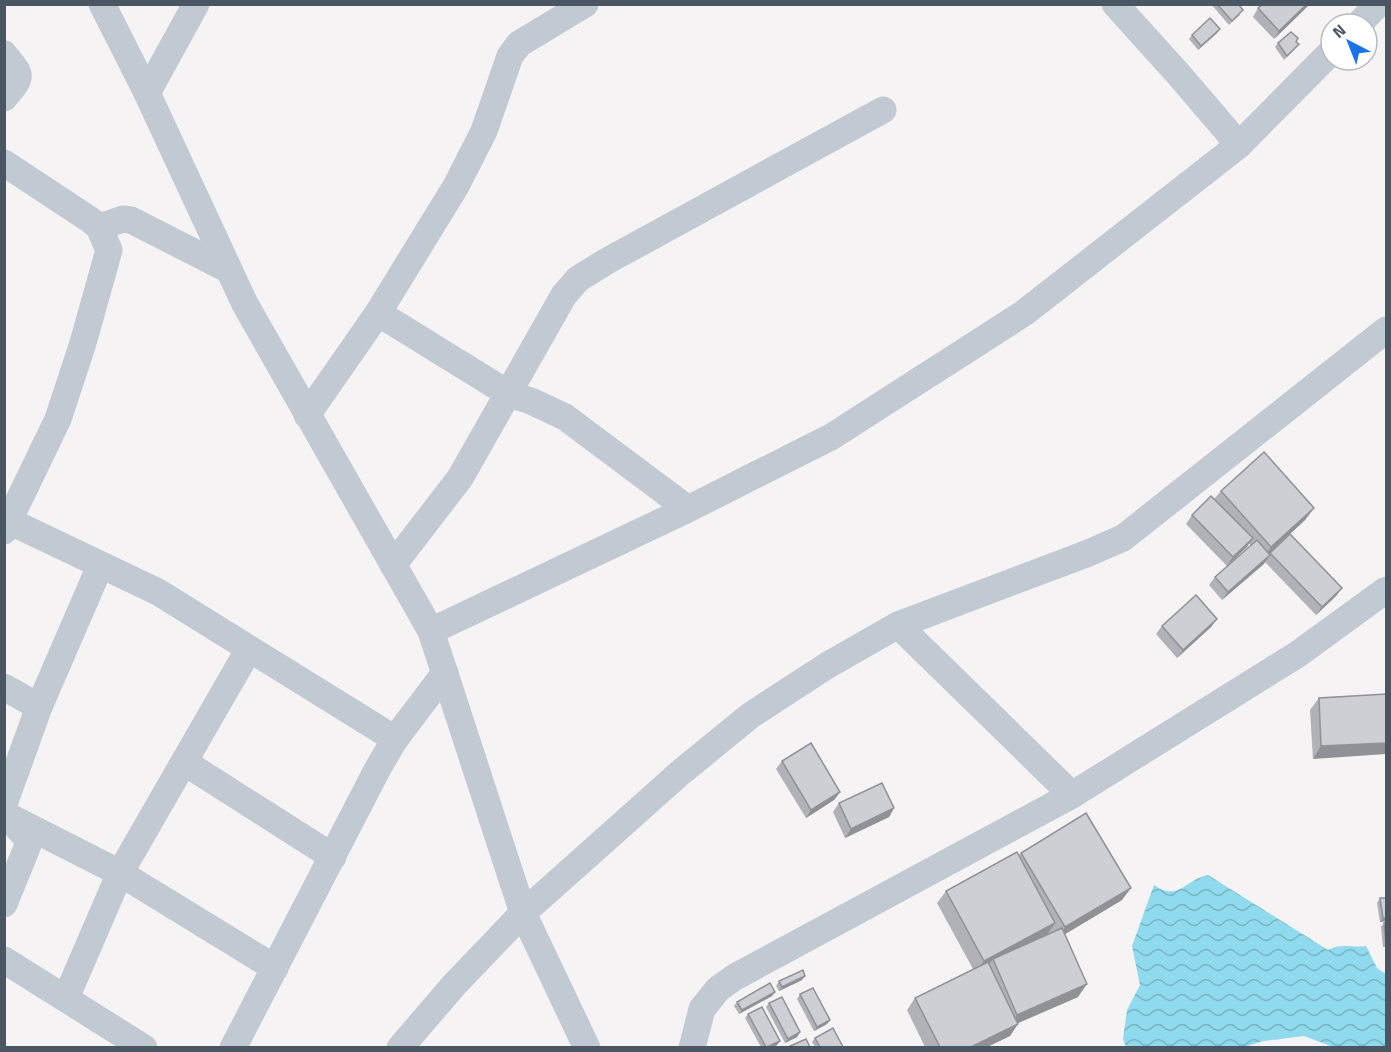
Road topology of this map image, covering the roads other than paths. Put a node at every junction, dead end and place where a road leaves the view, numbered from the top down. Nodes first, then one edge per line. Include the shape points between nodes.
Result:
1 (102, 4) edge
2 (196, 4) edge
3 (585, 4) edge
4 (1115, 4) edge
5 (4, 54) edge
6 (1319, 64) edge
7 (147, 93) junction
8 (4, 98) edge
9 (883, 110) dead end
10 (1239, 145) junction
11 (4, 163) edge
12 (99, 227) junction
13 (229, 270) junction
14 (378, 312) junction
15 (1386, 330) edge
16 (509, 394) junction
17 (307, 415) junction
18 (688, 509) junction
19 (7, 526) edge
20 (393, 565) junction
21 (100, 566) junction
22 (1386, 590) edge
23 (898, 625) junction
24 (431, 631) junction
25 (249, 649) junction
26 (445, 673) junction
27 (4, 687) edge
28 (39, 707) junction
29 (395, 739) junction
30 (184, 762) junction
31 (1072, 795) junction
32 (5, 809) edge
33 (333, 857) junction
34 (120, 873) junction
35 (4, 904) edge
36 (523, 912) junction
37 (4, 960) edge
38 (275, 968) junction
39 (66, 998) junction
40 (144, 1047) edge
41 (233, 1047) edge
42 (400, 1047) edge
43 (587, 1047) edge
44 (692, 1047) edge

1 - 7 street
2 - 7 street
3 - 14 street via 519,44 510,56 484,131 456,186
4 - 10 street
5 - 8 street via 19,76
6 - 10 street
7 - 13 street
9 - 16 street via 578,279 564,295
10 - 18 street via 1024,313 831,437
11 - 12 street
12 - 13 street via 131,220
12 - 19 street via 109,250 83,343 58,419
13 - 17 street
14 - 16 street
14 - 17 street
15 - 23 street via 1123,538
16 - 18 street via 565,417
16 - 20 street via 460,478
17 - 20 street
18 - 24 street
19 - 21 street
20 - 24 street
21 - 25 street via 158,592
21 - 28 street
22 - 31 street via 1298,654
23 - 31 street
23 - 36 street via 751,715
24 - 26 street
25 - 29 street
25 - 30 street
26 - 29 street
26 - 36 street
27 - 28 street
28 - 32 street
29 - 33 street
30 - 33 street
30 - 34 street
31 - 44 street via 735,976 702,1009
32 - 34 street
32 - 35 street via 28,845
33 - 38 street
34 - 38 street
34 - 39 street
36 - 42 street
36 - 43 street
37 - 39 street
38 - 41 street
39 - 40 street

